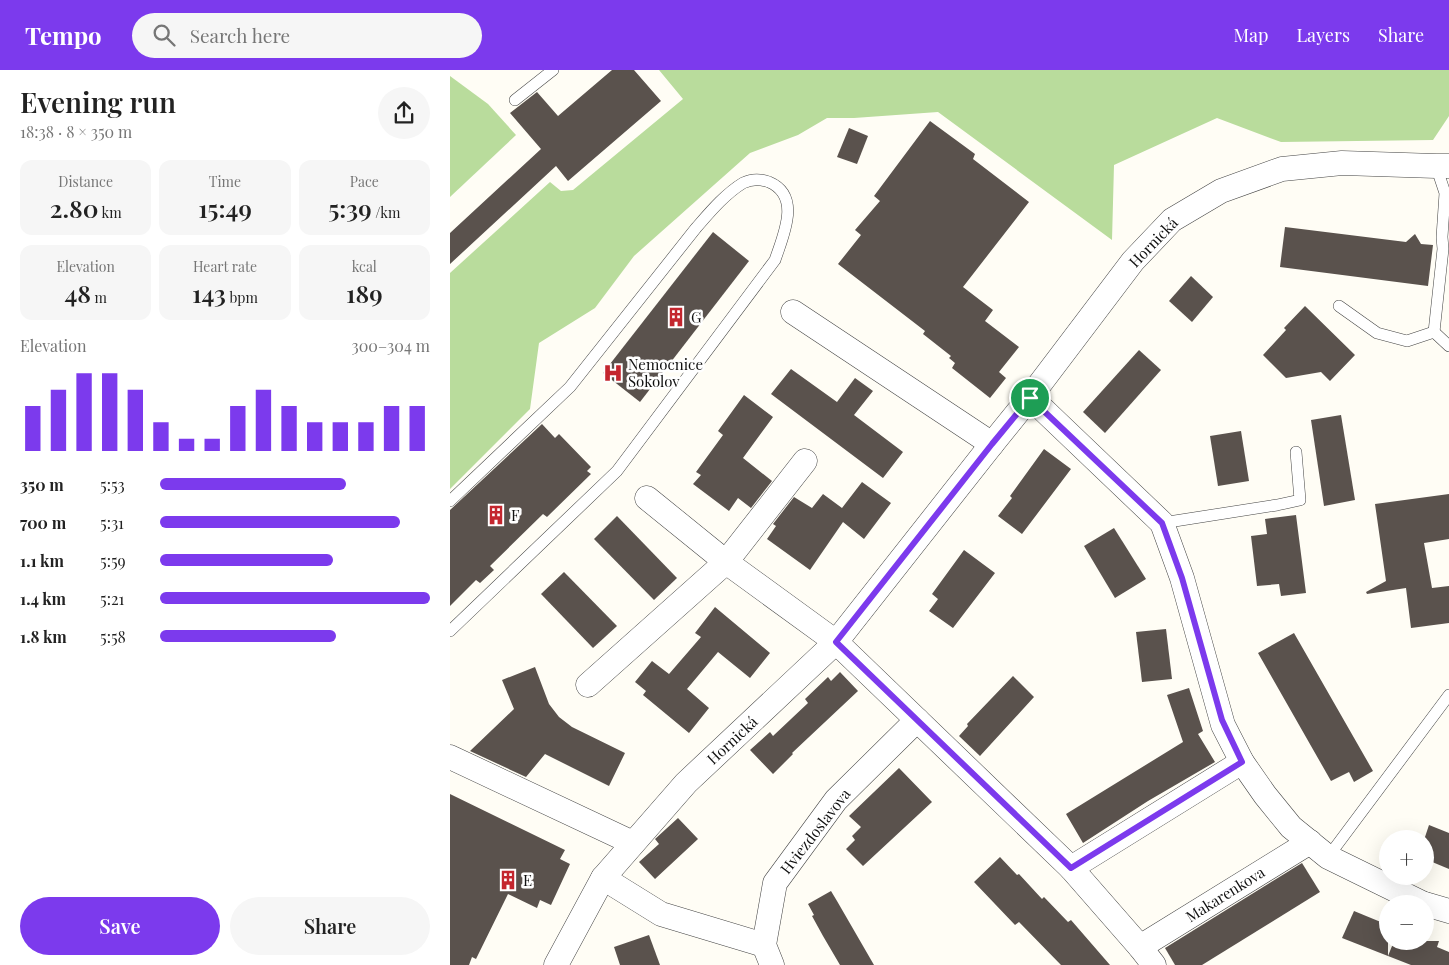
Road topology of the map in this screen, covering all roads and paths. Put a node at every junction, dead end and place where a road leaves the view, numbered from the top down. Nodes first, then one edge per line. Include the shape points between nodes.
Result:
1 (553, 70) edge
2 (515, 100) dead end
3 (1445, 168) edge
4 (1339, 306) dead end
5 (793, 312) dead end
6 (1434, 332) junction
7 (1449, 346) edge
8 (1030, 398) junction
9 (992, 444) junction
10 (1296, 452) dead end
11 (805, 461) dead end
12 (647, 498) dead end
13 (450, 501) edge
14 (1162, 523) junction
15 (726, 562) junction
16 (450, 631) edge
17 (836, 642) junction
18 (588, 685) dead end
19 (1449, 695) edge
20 (917, 720) junction
21 (450, 757) edge
22 (1242, 762) junction
23 (1310, 842) junction
24 (633, 843) junction
25 (1328, 857) junction
26 (1071, 868) junction
27 (603, 878) junction
28 (1406, 895) edge
29 (1434, 907) edge
30 (1449, 911) edge
31 (768, 955) edge
32 (1147, 956) edge
33 (556, 965) edge

1 - 2 lane
3 - 6 lane via 1443,249
3 - 8 street, Hornická via 1342,163 1282,169 1221,191 1172,220 1133,261
4 - 6 lane via 1377,333 1407,341
5 - 9 street
6 - 7 lane
8 - 9 street, Hornická
8 - 14 street
9 - 17 street, Hornická
10 - 14 lane via 1300,500
11 - 15 street
12 - 15 street
13 - 16 lane via 570,387 718,203 744,182 757,179 778,187 786,196 788,209 787,225 775,260 617,471
14 - 22 street via 1182,578 1222,720
15 - 17 street
15 - 18 street
17 - 20 street
17 - 24 street, Hornická via 686,783
19 - 25 lane
20 - 26 street
20 - 31 street, Hviezdoslavova via 836,800 775,883
21 - 24 street
22 - 23 street via 1292,827
22 - 26 street
23 - 25 street
23 - 32 street, Makarenkova
24 - 27 street, Hornická
25 - 28 street
26 - 32 street
27 - 31 street via 661,914
27 - 33 street, Hornická
29 - 30 street

